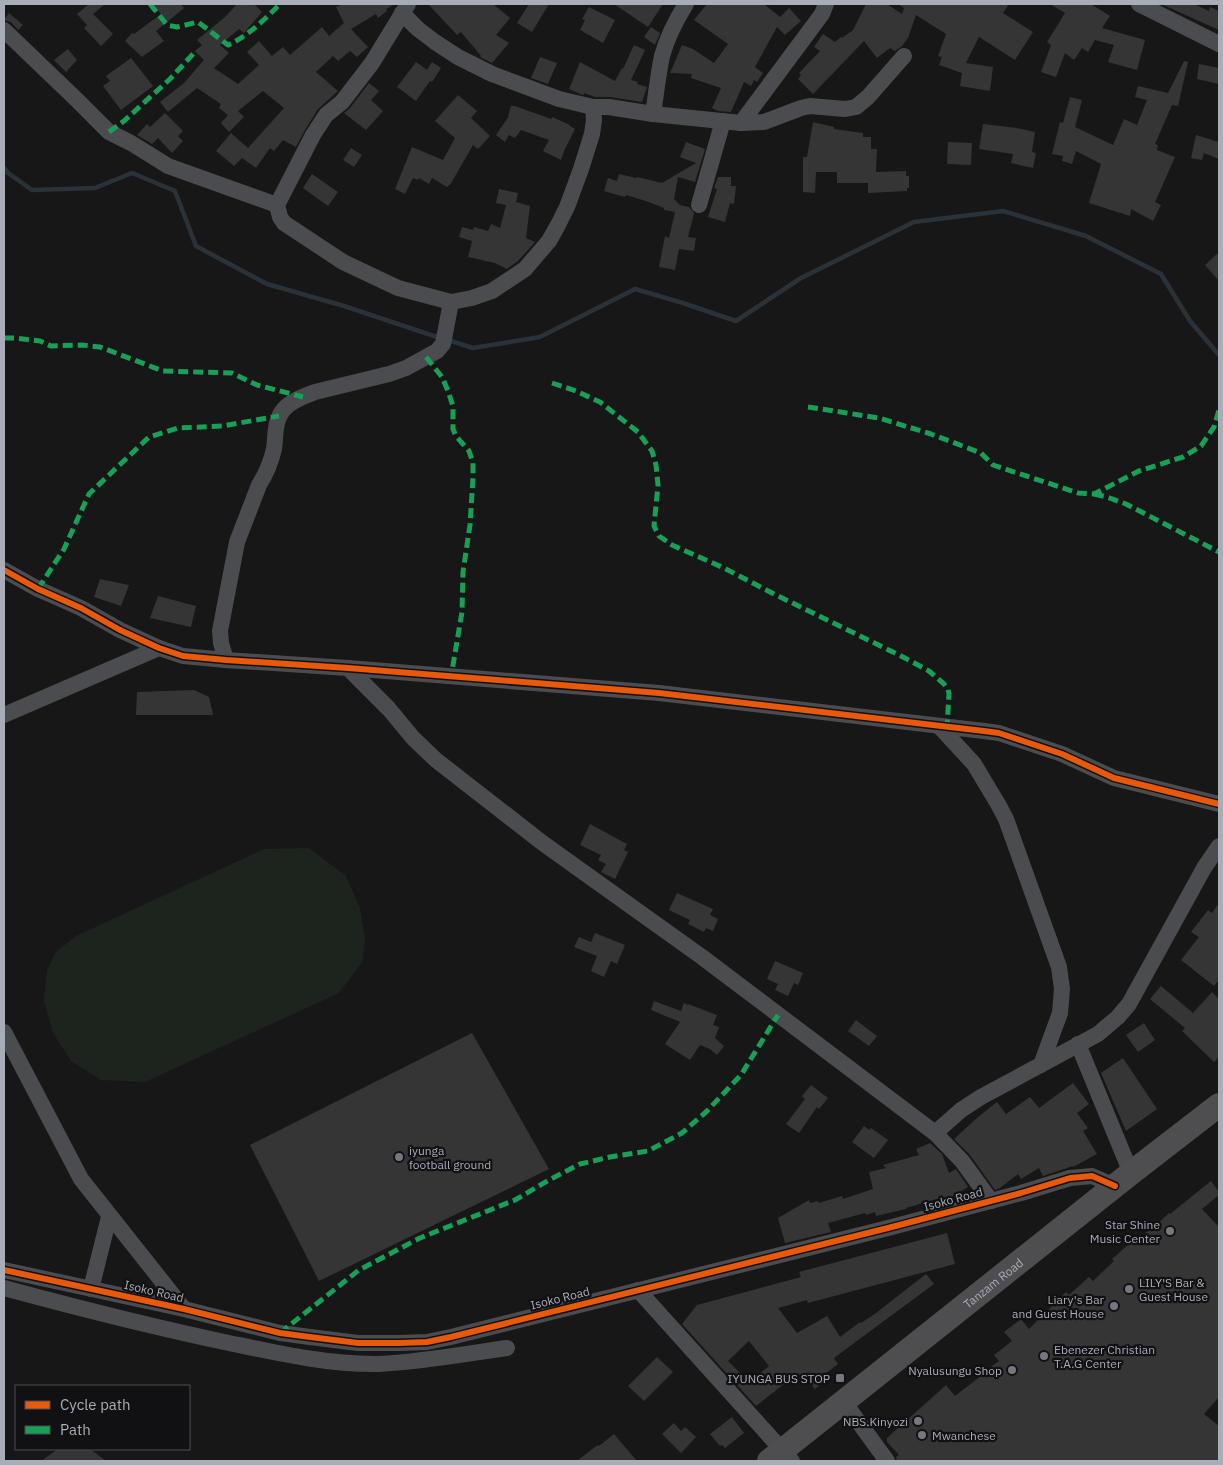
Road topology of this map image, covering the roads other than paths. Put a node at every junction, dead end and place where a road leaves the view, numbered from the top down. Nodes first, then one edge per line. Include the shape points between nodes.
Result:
1 (686, 4) edge
2 (826, 4) edge
3 (1139, 4) edge
4 (405, 9) edge
5 (4, 30) edge
6 (1219, 44) edge
7 (904, 56) dead end
8 (593, 107) junction
9 (653, 114) junction
10 (724, 121) junction
11 (741, 123) junction
12 (277, 205) junction
13 (699, 205) dead end
14 (451, 302) junction
15 (4, 570) edge
16 (159, 648) junction
17 (226, 660) junction
18 (348, 668) junction
19 (4, 715) edge
20 (939, 726) junction
21 (1219, 804) edge
22 (1219, 846) edge
23 (4, 1032) edge
24 (1078, 1044) junction
25 (1041, 1065) junction
26 (1219, 1105) edge
27 (935, 1133) junction
28 (1123, 1179) junction
29 (991, 1201) junction
30 (109, 1217) junction
31 (4, 1270) edge
32 (4, 1288) edge
33 (90, 1289) junction
34 (638, 1290) junction
35 (184, 1309) junction
36 (507, 1348) dead end
37 (844, 1402) junction
38 (781, 1458) edge
39 (887, 1461) edge

1 - 9 street via 662,57
2 - 11 street via 822,14
3 - 6 street
4 - 8 street via 418,29 458,57 559,99
4 - 12 street via 372,63 342,102 326,115
5 - 12 street via 109,132 168,166
7 - 11 street via 856,107 810,106 764,122
8 - 9 street
8 - 14 street via 592,134 581,168 567,207 549,241 525,269 506,283 485,294
9 - 10 street
10 - 11 street
10 - 13 street
12 - 14 street via 284,223 343,262 398,288
14 - 17 street via 443,344 437,351 390,374 315,392 294,402 279,416 268,467 237,542 220,631
15 - 16 street
16 - 17 street via 183,656
16 - 19 street
17 - 18 street
18 - 20 street via 659,693
18 - 27 street via 436,760 544,844 702,957
20 - 21 street via 998,733 1062,754 1114,778
20 - 25 street via 974,764 1006,819 1059,967 1062,989 1060,1013
22 - 24 street via 1129,1004 1098,1034
23 - 30 street via 81,1179
24 - 25 street
24 - 28 street
25 - 27 street via 981,1097
26 - 28 highway, Tanzam Road
27 - 29 street via 962,1161
28 - 29 street, Isoko Road via 1070,1178
28 - 37 highway, Tanzam Road
29 - 34 street, Isoko Road
30 - 33 street
30 - 35 street
31 - 33 street, Isoko Road
32 - 36 street via 180,1333 342,1362 378,1364
33 - 35 street, Isoko Road
34 - 35 street, Isoko Road via 451,1337 418,1342 358,1343 310,1337
34 - 38 street
37 - 38 highway, Tanzam Road
37 - 39 street

